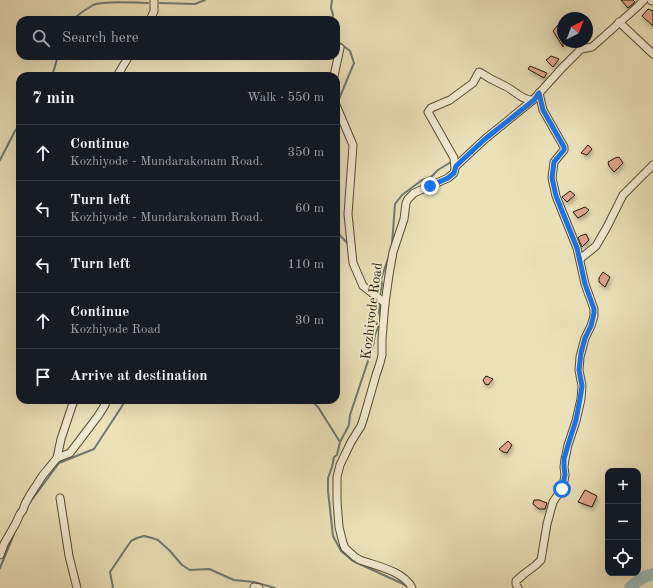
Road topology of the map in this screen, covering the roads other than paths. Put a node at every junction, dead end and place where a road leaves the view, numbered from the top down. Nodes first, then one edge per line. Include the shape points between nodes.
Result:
1 (154, 0) edge
2 (644, 0) edge
3 (152, 16) edge
4 (619, 22) junction
5 (653, 54) edge
6 (127, 60) edge
7 (337, 60) edge
8 (119, 72) edge
9 (335, 72) edge
10 (539, 93) junction
11 (534, 100) junction
12 (340, 114) edge
13 (456, 166) junction
14 (653, 166) edge
15 (580, 259) junction
16 (385, 303) junction
17 (73, 404) edge
18 (105, 404) edge
19 (59, 457) junction
20 (60, 498) dead end
21 (0, 555) edge
22 (77, 588) edge
23 (412, 588) edge
24 (518, 588) edge

1 - 3 street
2 - 4 street
4 - 5 street
4 - 10 street via 592,47 581,49
6 - 8 street
7 - 9 street
10 - 11 street
10 - 15 street via 543,110 564,147 554,162 552,178 556,196
11 - 13 street, Kozhiyode Road
11 - 13 street via 519,95 479,72 473,84 450,100 429,110 430,117 452,153
12 - 16 street via 353,145 348,214 353,263 363,286
13 - 16 street, Kozhiyode Road via 454,173 448,178 414,193 406,203 404,219 393,252
14 - 15 street via 623,195 596,246
15 - 24 street via 594,309 580,357 580,399 564,459 563,487 550,509 541,560 516,581
16 - 23 street, Kozhiyode Road via 382,355 370,400 361,426 343,457 339,470 339,527 345,548 355,557 399,575
17 - 19 street via 60,443
18 - 19 street via 70,453
19 - 21 street via 30,495
20 - 22 street

